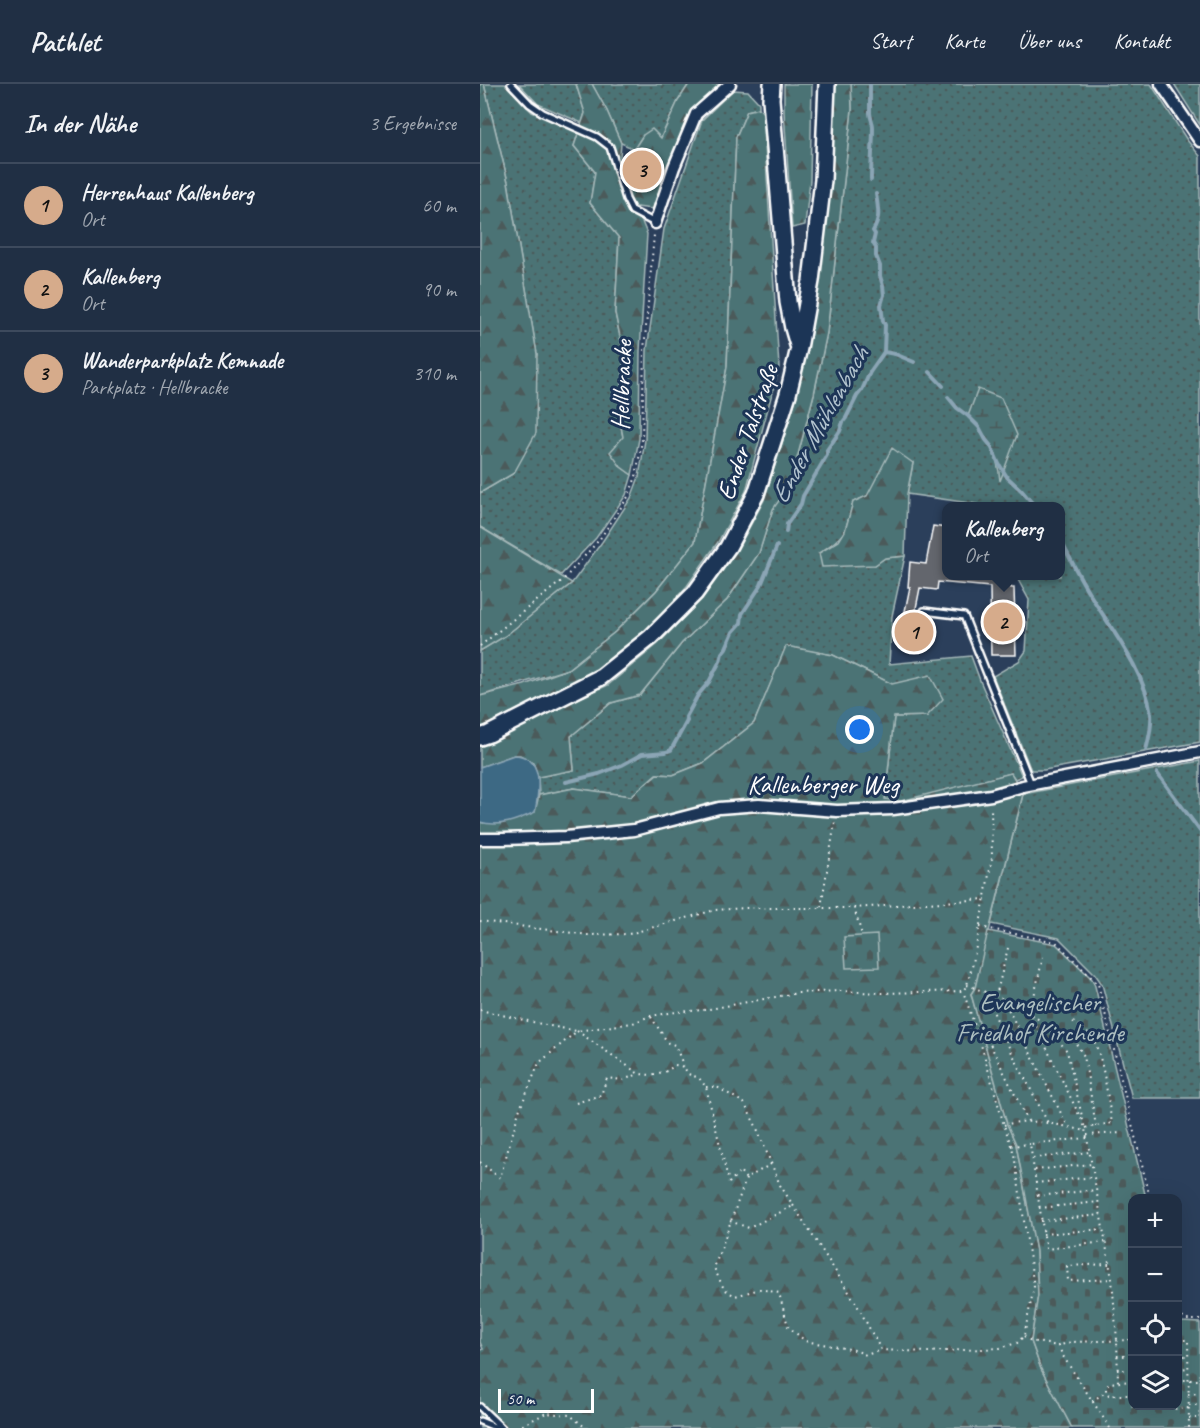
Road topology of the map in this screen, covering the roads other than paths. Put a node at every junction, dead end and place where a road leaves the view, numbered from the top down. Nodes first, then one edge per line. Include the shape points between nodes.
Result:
1 (511, 84) edge
2 (730, 84) edge
3 (772, 84) edge
4 (827, 84) edge
5 (1161, 84) edge
6 (1200, 141) edge
7 (655, 223) joint
8 (799, 348) junction
9 (924, 611) dead end
10 (480, 737) edge
11 (1200, 753) edge
12 (1031, 784) junction
13 (480, 838) edge
14 (480, 1407) edge
15 (480, 1421) edge
16 (497, 1428) edge
17 (502, 1428) edge

1 - 7 lane via 530,105 610,147 632,211
2 - 7 street via 696,114
3 - 8 main road via 788,302
4 - 8 main road, Ender Talstraße via 818,230
5 - 6 street
8 - 10 main road, Ender Talstraße via 756,494 728,547 695,593 651,637 601,677
9 - 12 lane via 964,616
11 - 12 street, Kallenberger Weg
12 - 13 street, Kallenberger Weg via 991,795 893,809 837,811 759,805 720,808 634,830 566,837
14 - 17 lane
15 - 16 lane

